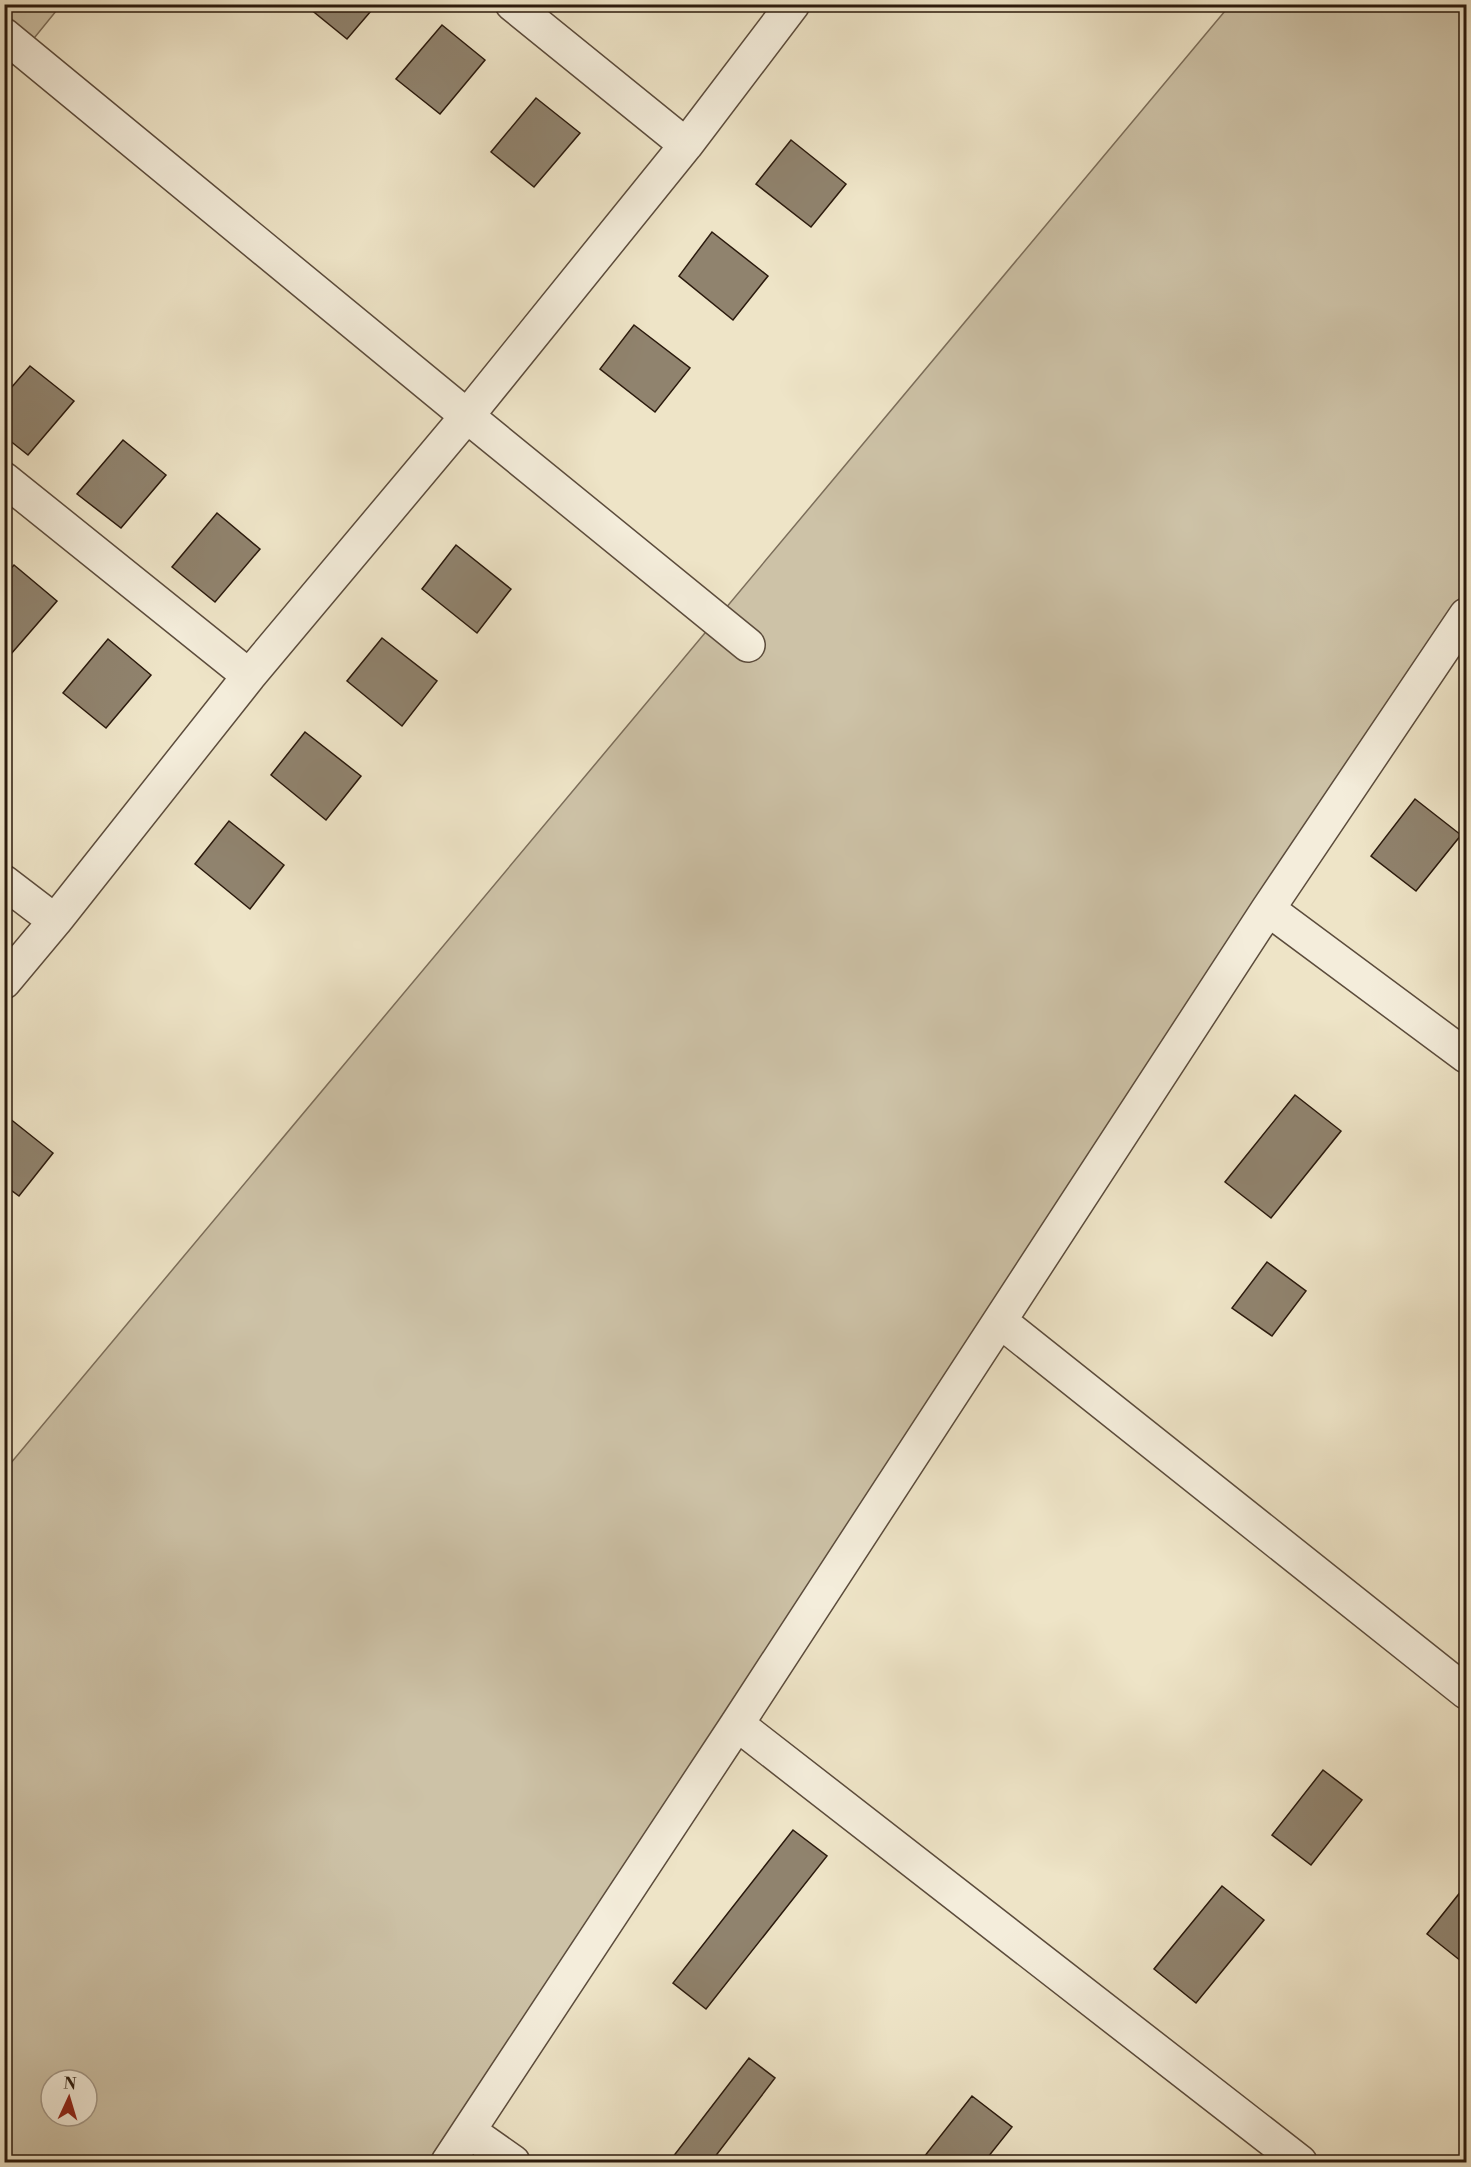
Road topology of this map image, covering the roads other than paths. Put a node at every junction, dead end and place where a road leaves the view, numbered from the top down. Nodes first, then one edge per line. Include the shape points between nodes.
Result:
1 (512, 4) edge
2 (793, 4) edge
3 (4, 35) edge
4 (686, 146) junction
5 (466, 416) junction
6 (4, 479) edge
7 (1467, 615) edge
8 (748, 645) dead end
9 (249, 676) junction
10 (4, 882) edge
11 (1268, 909) junction
12 (55, 921) junction
13 (4, 982) edge
14 (1467, 1056) edge
15 (1000, 1321) junction
16 (1467, 1692) edge
17 (737, 1724) junction
18 (469, 2131) junction
19 (448, 2163) edge
20 (513, 2163) edge
21 (1300, 2163) edge

1 - 4 street
2 - 4 street
3 - 5 street
4 - 5 street
5 - 8 street
5 - 9 street
6 - 9 street
7 - 11 street
9 - 12 street
10 - 12 street
11 - 14 street
11 - 15 street
12 - 13 street
15 - 16 street
15 - 17 street
17 - 18 street
17 - 21 street
18 - 19 street
18 - 20 street

